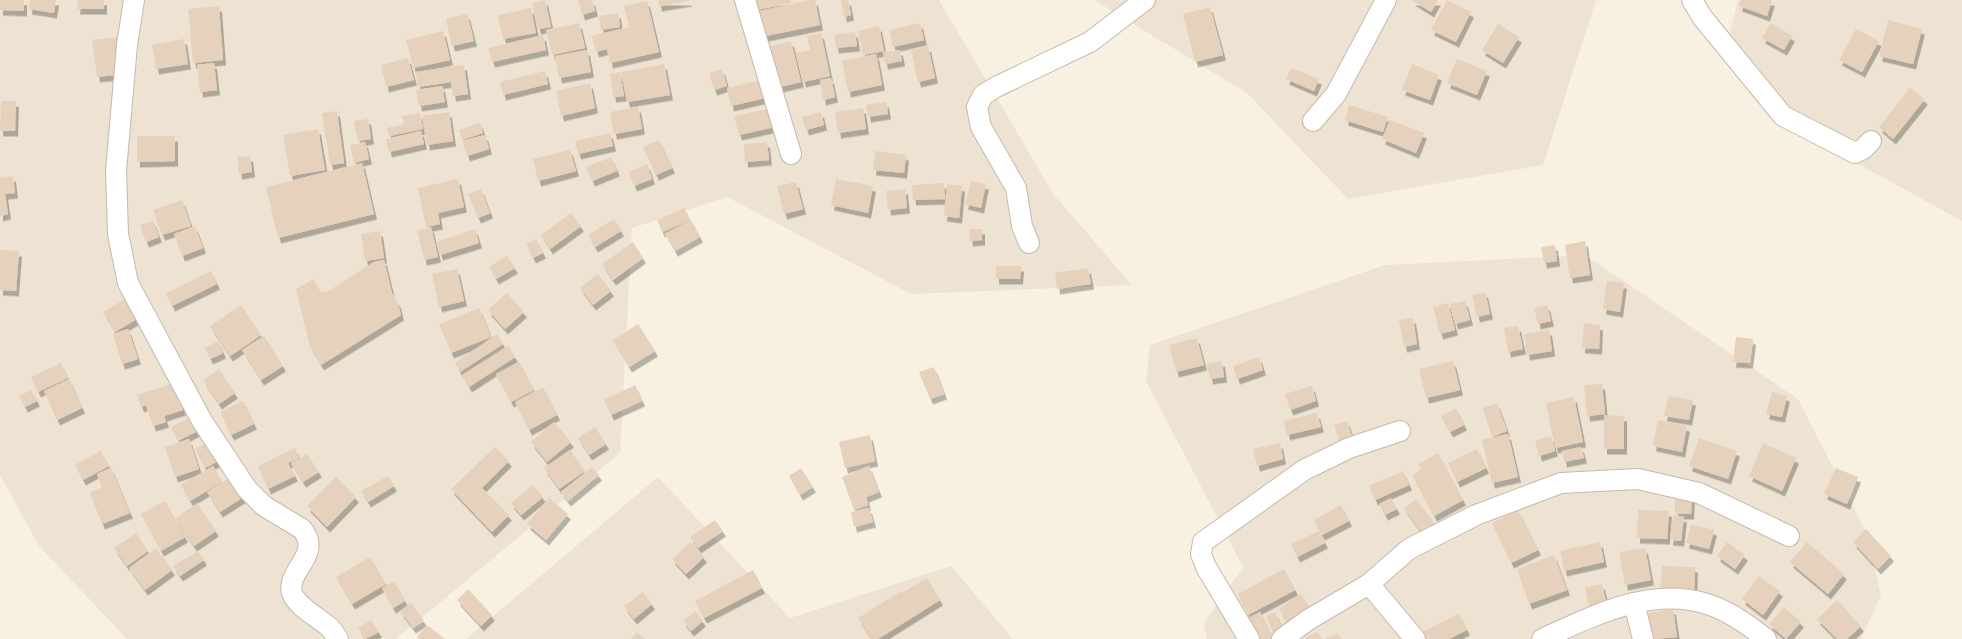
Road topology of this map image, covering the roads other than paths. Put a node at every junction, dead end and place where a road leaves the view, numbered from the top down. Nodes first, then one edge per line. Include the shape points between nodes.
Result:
1 (134, 0) edge
2 (745, 0) edge
3 (1145, 0) edge
4 (1386, 0) edge
5 (1692, 0) edge
6 (1313, 121) dead end
7 (1871, 141) dead end
8 (791, 154) dead end
9 (1029, 242) dead end
10 (1400, 431) dead end
11 (1789, 536) dead end
12 (1369, 584) junction
13 (1634, 603) junction
14 (338, 639) edge
15 (1249, 639) edge
16 (1282, 639) edge
17 (1415, 639) edge
18 (1542, 639) edge
19 (1643, 639) edge
20 (1766, 639) edge

1 - 14 street via 116,171 118,234 128,283 202,421 247,489 264,506 302,529 306,535 309,542 305,559 291,583 291,590 294,599 331,628
2 - 8 street
3 - 9 street via 1090,42 996,87 983,96 977,107 982,127 1016,188 1022,226
4 - 6 street via 1336,94
5 - 7 street via 1783,116 1855,153
10 - 15 street via 1349,448 1304,470 1203,542 1201,554 1206,567
11 - 12 street via 1699,493 1638,479 1560,483 1476,515 1409,548
12 - 16 street
12 - 17 street
13 - 18 street via 1598,614
13 - 19 street
13 - 20 street via 1675,598 1708,604

